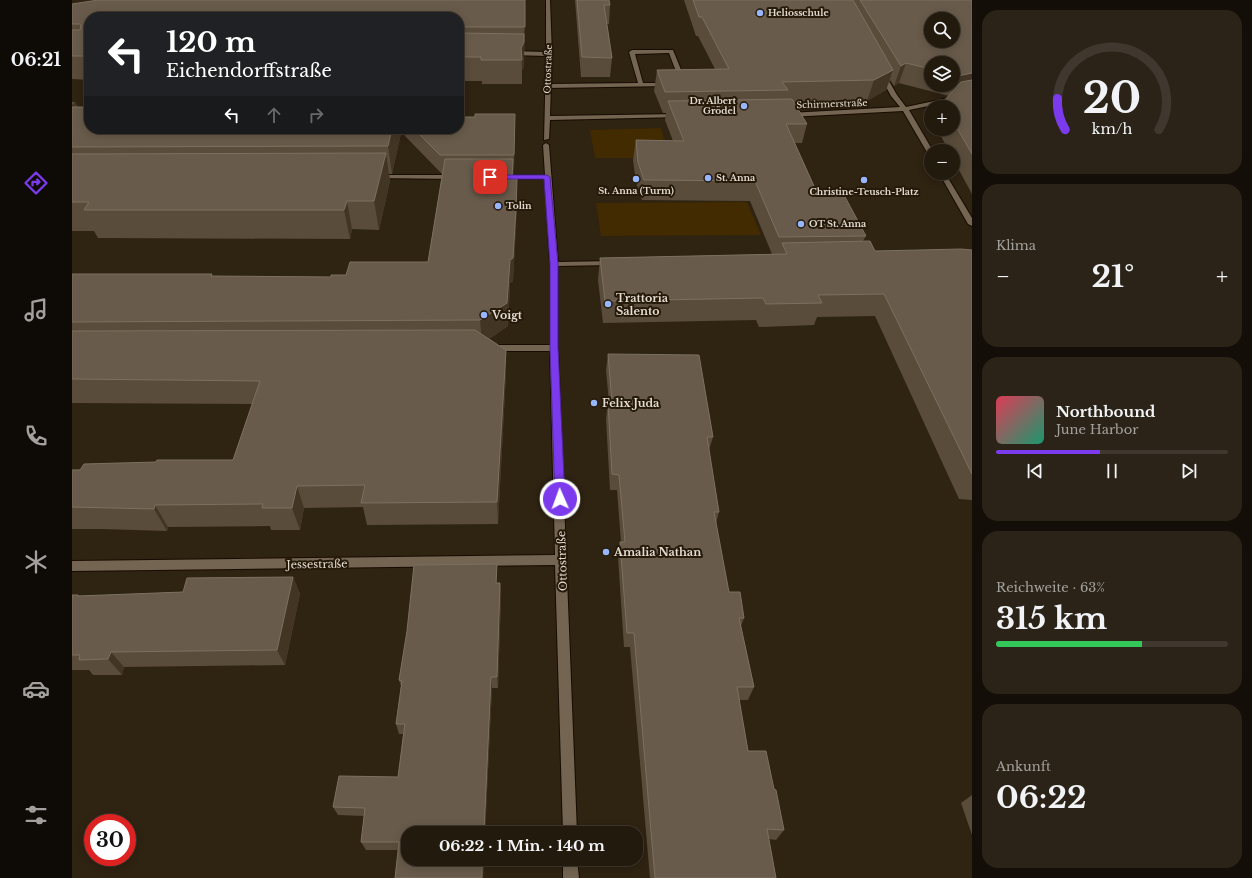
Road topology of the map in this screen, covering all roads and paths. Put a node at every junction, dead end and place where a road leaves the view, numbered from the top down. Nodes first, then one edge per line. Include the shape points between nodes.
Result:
1 (548, 0) edge
2 (504, 53) edge
3 (549, 54) junction
4 (879, 69) edge
5 (641, 85) junction
6 (547, 86) junction
7 (972, 95) edge
8 (905, 109) junction
9 (780, 115) edge
10 (689, 116) edge
11 (547, 118) junction
12 (925, 144) edge
13 (466, 177) edge
14 (490, 177) edge
15 (547, 177) junction
16 (371, 178) edge
17 (946, 180) edge
18 (972, 224) edge
19 (617, 263) edge
20 (554, 264) junction
21 (482, 348) edge
22 (554, 348) junction
23 (562, 560) junction
24 (72, 566) edge
25 (570, 826) edge
26 (570, 866) edge
27 (571, 878) edge

1 - 3 street, Ottostraße
2 - 3 street
3 - 6 street, Ottostraße
4 - 8 street via 894,96
5 - 5 street via 684,85 671,51 632,52
5 - 6 street
6 - 11 street, Ottostraße
7 - 8 street, Schirmerstraße
8 - 9 street, Schirmerstraße
8 - 12 street
10 - 11 street
11 - 15 street, Ottostraße
13 - 16 street
14 - 15 street
15 - 20 street, Ottostraße
17 - 18 street
19 - 20 street
20 - 22 street, Ottostraße
21 - 22 street
22 - 23 street, Ottostraße
23 - 24 street, Jessestraße
23 - 25 street, Ottostraße
26 - 27 street

